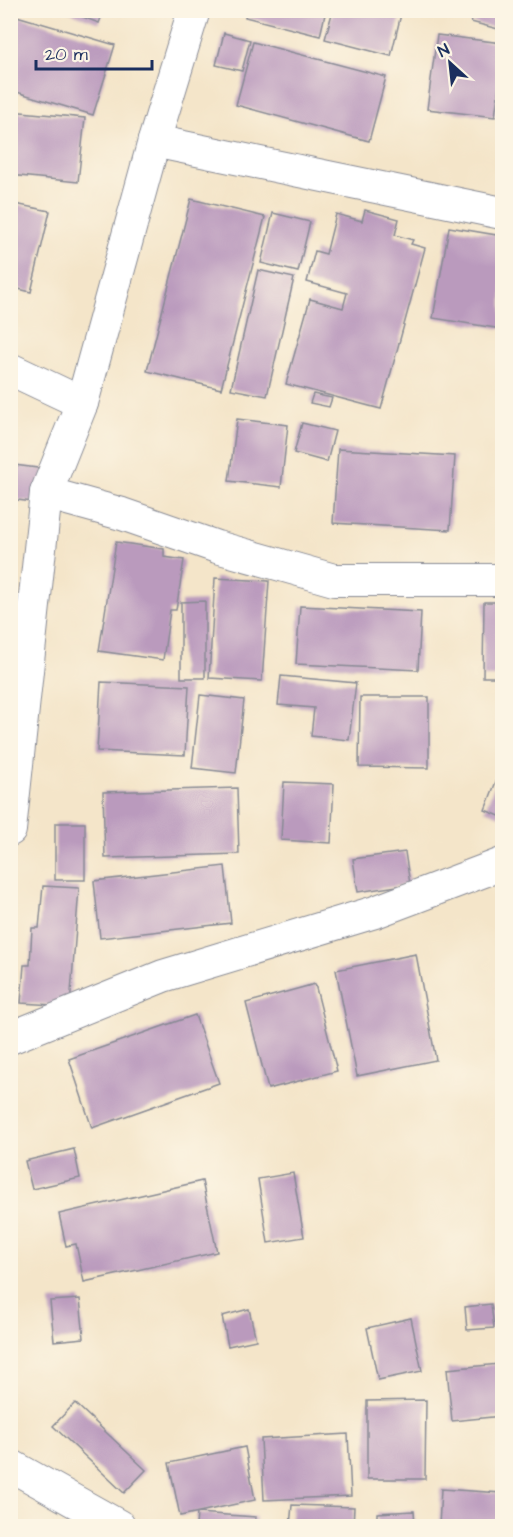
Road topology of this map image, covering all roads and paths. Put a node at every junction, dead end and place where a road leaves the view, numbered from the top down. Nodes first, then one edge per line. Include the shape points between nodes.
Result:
1 (194, 10) edge
2 (154, 141) junction
3 (502, 213) edge
4 (10, 369) edge
5 (82, 403) junction
6 (46, 493) junction
7 (502, 580) edge
8 (10, 830) edge
9 (502, 864) edge
10 (10, 1038) edge
11 (10, 1454) edge
12 (11, 1465) edge
13 (119, 1527) edge

1 - 2 street
2 - 3 street
2 - 5 street
4 - 5 street
5 - 6 street
6 - 7 street via 334,580
6 - 8 street
9 - 10 street via 375,912 163,976
11 - 12 street
12 - 13 street

